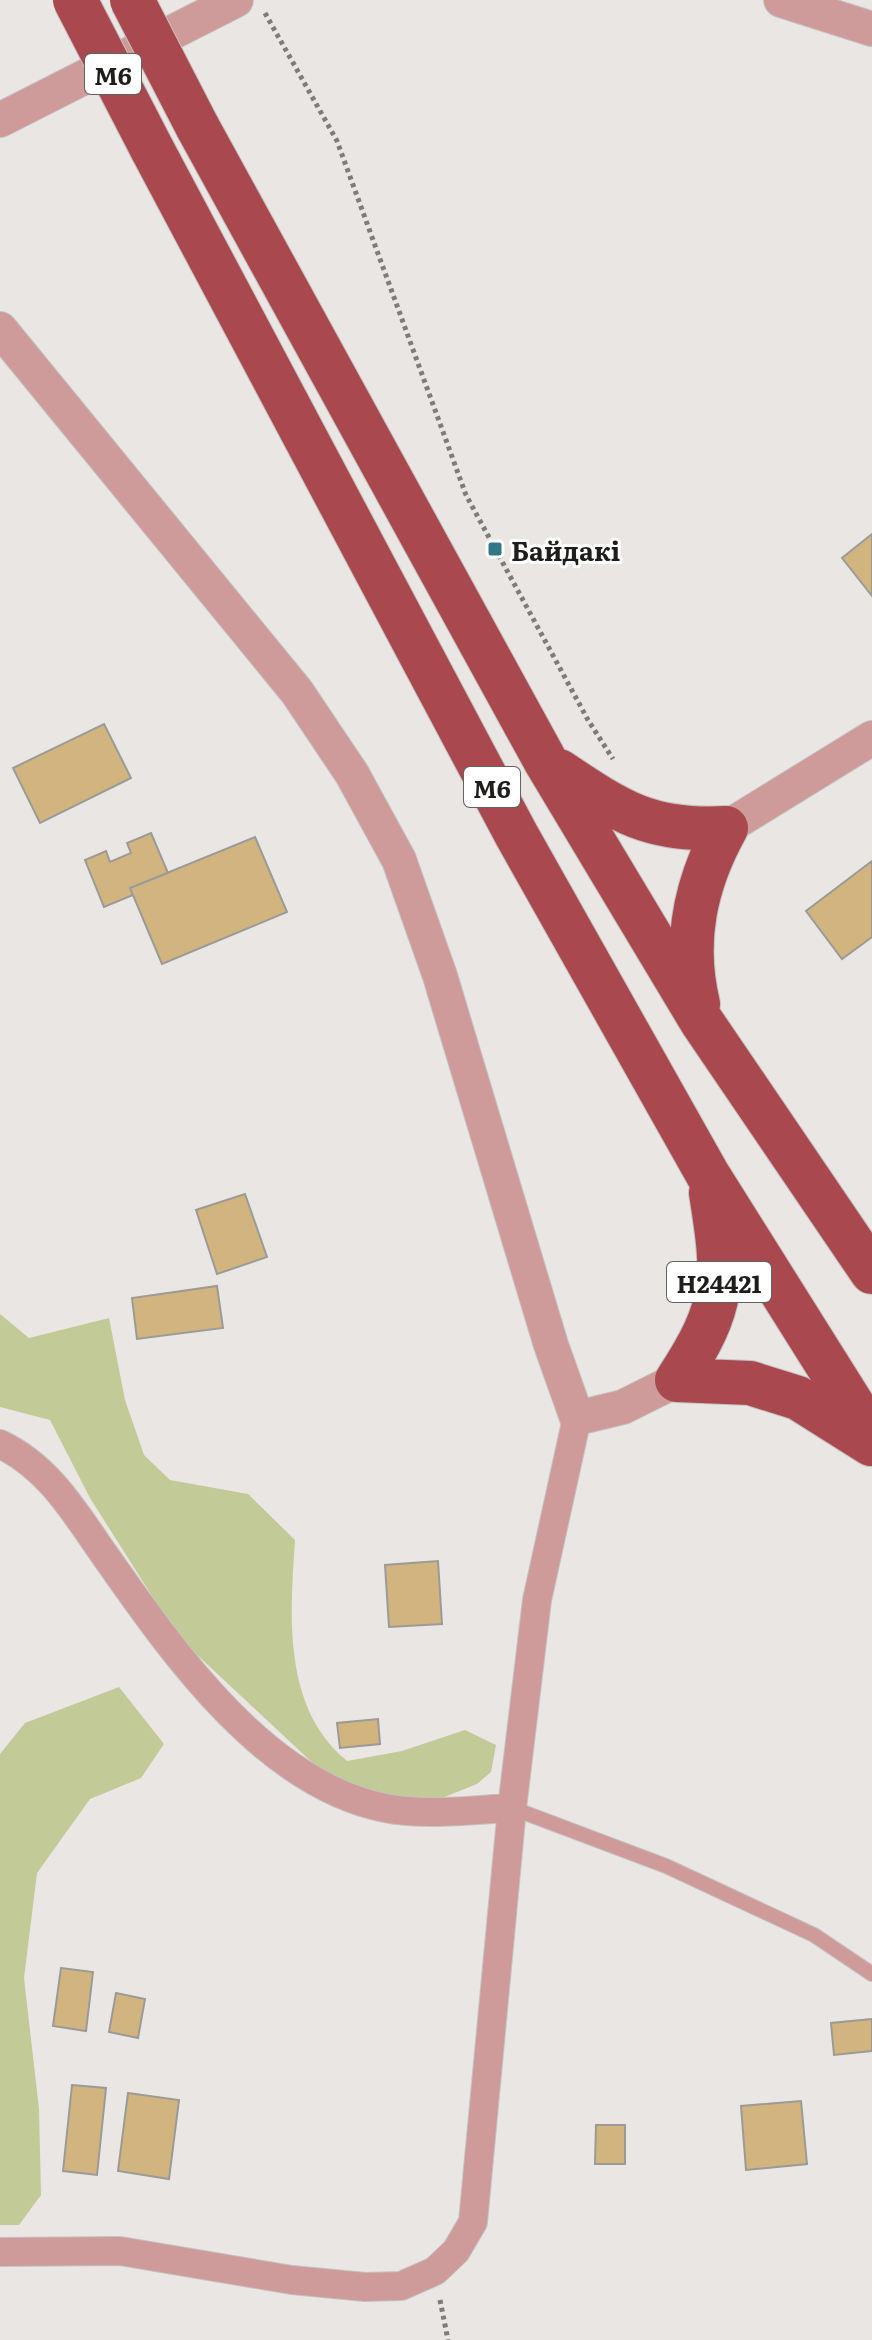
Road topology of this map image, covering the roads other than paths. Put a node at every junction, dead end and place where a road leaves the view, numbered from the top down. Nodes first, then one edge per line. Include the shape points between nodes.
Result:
1 (75, 0) edge
2 (132, 0) edge
3 (236, 0) edge
4 (781, 0) edge
5 (872, 29) edge
6 (0, 120) edge
7 (0, 329) edge
8 (872, 738) edge
9 (546, 762) junction
10 (726, 828) junction
11 (702, 1022) junction
12 (708, 1175) junction
13 (872, 1272) edge
14 (677, 1380) junction
15 (577, 1418) junction
16 (872, 1436) edge
17 (0, 1444) edge
18 (872, 1444) edge
19 (512, 1808) junction
20 (872, 1974) edge
21 (0, 2252) edge

1 - 12 highway, М6, bridge via 509,820
2 - 9 highway, М6, bridge
3 - 6 street
4 - 5 street
7 - 15 street via 297,692 352,774 399,860
8 - 10 street
9 - 10 highway via 617,810 685,830
9 - 11 highway, М6
10 - 11 highway via 708,860 691,923 692,978
11 - 13 highway, М6
12 - 14 highway, Н24421 via 719,1245 719,1294 705,1337
12 - 16 highway, М6
14 - 15 street via 623,1407
14 - 18 highway via 750,1383 786,1394
15 - 19 street via 537,1600
17 - 19 street via 51,1479 160,1634 209,1692 298,1770 344,1796 385,1808
19 - 20 lane via 706,1885 814,1935
19 - 21 street via 473,2222 456,2251 435,2271 401,2286 365,2287 120,2251

